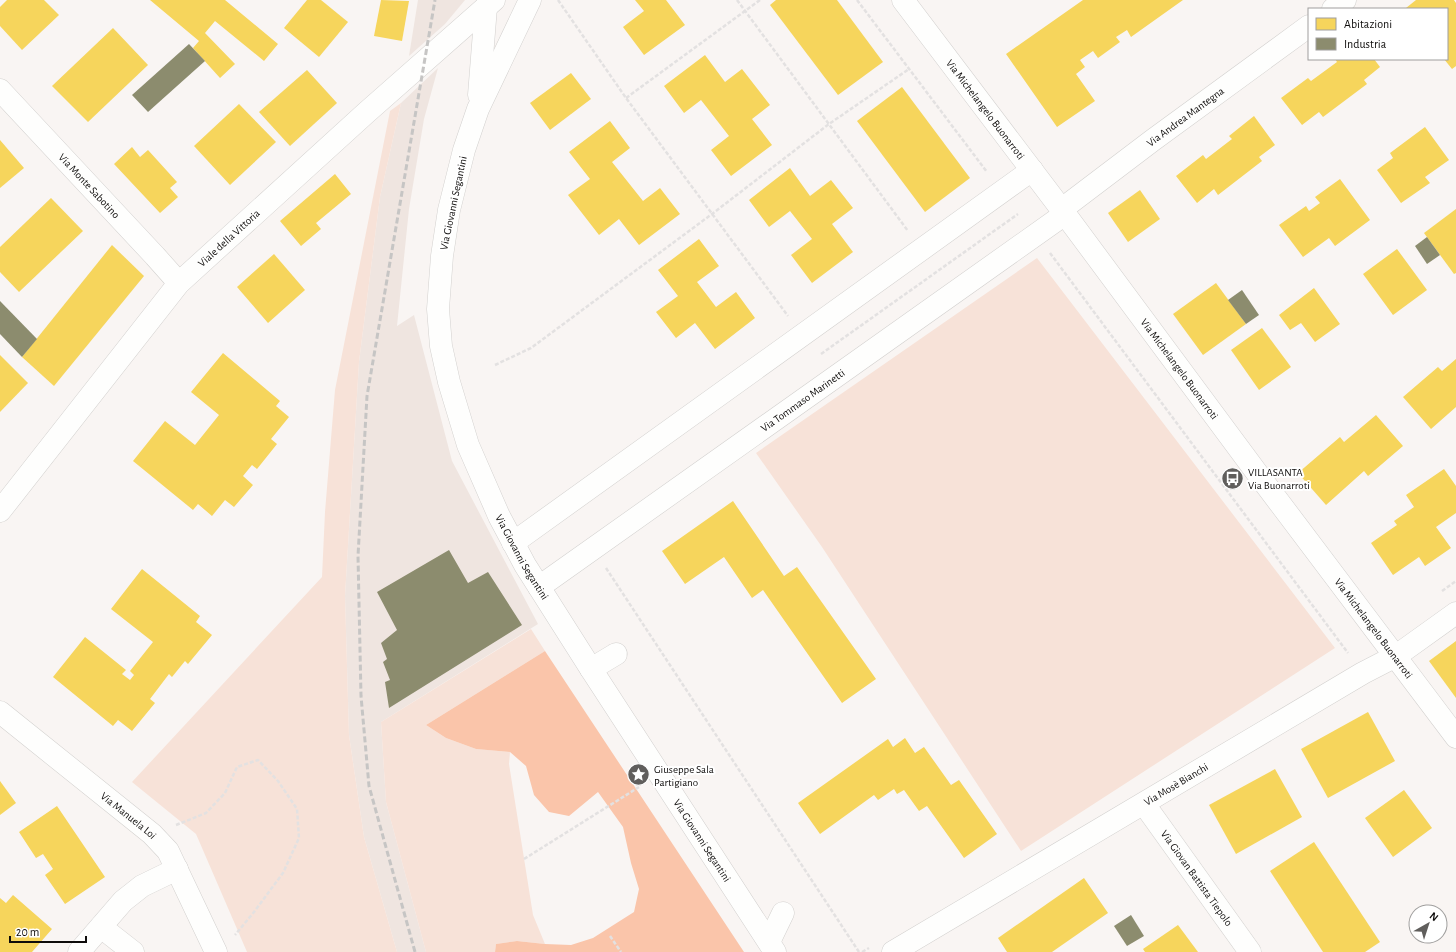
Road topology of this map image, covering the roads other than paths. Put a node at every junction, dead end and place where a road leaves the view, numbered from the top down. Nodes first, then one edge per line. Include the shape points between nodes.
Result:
1 (530, 0) edge
2 (903, 0) edge
3 (1345, 0) edge
4 (490, 3) edge
5 (1333, 8) edge
6 (1308, 27) edge
7 (0, 90) edge
8 (478, 109) junction
9 (1032, 170) junction
10 (1063, 211) junction
11 (179, 283) junction
12 (0, 511) edge
13 (513, 544) junction
14 (539, 587) junction
15 (1456, 613) edge
16 (616, 654) dead end
17 (1396, 656) junction
18 (591, 669) junction
19 (0, 712) edge
20 (1456, 737) edge
21 (1144, 804) junction
22 (177, 869) junction
23 (783, 913) dead end
24 (101, 927) junction
25 (223, 946) edge
26 (772, 947) edge
27 (79, 952) edge
28 (133, 952) edge
29 (892, 952) edge
30 (1250, 952) edge

1 - 8 street, Via Giovanni Segantini
2 - 9 street, Via Michelangelo Buonarroti
3 - 5 street
4 - 8 street, Via Giovanni Segantini
4 - 11 street, Viale della Vittoria
6 - 10 street, Via Andrea Mantegna via 1153,140
7 - 11 street, Via Monte Sabotino
8 - 13 street, Via Giovanni Segantini via 464,150 445,231 438,309 441,346 468,445
9 - 10 street, Via Michelangelo Buonarroti
9 - 13 street
10 - 14 street, Via Tommaso Marinetti via 1036,235
10 - 17 street, Via Michelangelo Buonarroti
11 - 12 street, Viale della Vittoria
13 - 14 street, Via Giovanni Segantini
14 - 18 street, Via Giovanni Segantini
15 - 17 street, Via Mosè Bianchi
16 - 18 street
17 - 20 street, Via Michelangelo Buonarroti
17 - 21 street, Via Mosè Bianchi via 1363,673
18 - 26 street, Via Giovanni Segantini
19 - 22 street, Via Manuela Loi via 152,834 168,851
21 - 29 street, Via Mosè Bianchi
21 - 30 street, Via Giovan Battista Tiepolo
22 - 24 street via 142,886 124,901
22 - 25 street, Via Manuela Loi
23 - 26 street
24 - 27 street
24 - 28 street

